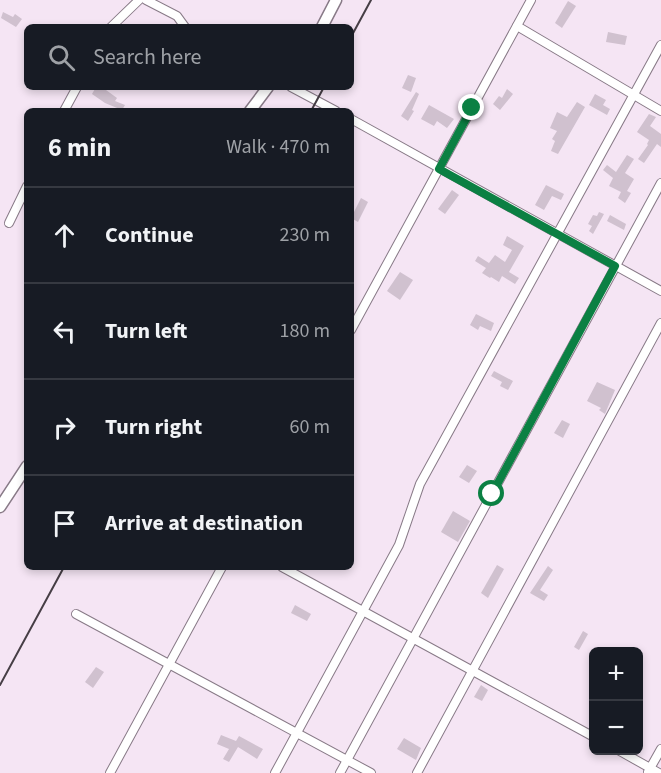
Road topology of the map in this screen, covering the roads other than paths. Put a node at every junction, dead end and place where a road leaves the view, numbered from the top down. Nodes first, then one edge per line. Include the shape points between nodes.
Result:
1 (139, 0) edge
2 (146, 0) edge
3 (336, 0) edge
4 (531, 0) edge
5 (114, 24) edge
6 (183, 24) edge
7 (324, 24) edge
8 (517, 26) junction
9 (661, 45) edge
10 (75, 90) edge
11 (266, 90) edge
12 (297, 90) edge
13 (634, 95) junction
14 (66, 108) edge
15 (251, 108) edge
16 (330, 108) edge
17 (661, 111) edge
18 (354, 121) edge
19 (439, 169) junction
20 (661, 183) edge
21 (24, 192) edge
22 (9, 223) dead end
23 (558, 235) junction
24 (615, 266) junction
25 (661, 291) edge
26 (661, 323) edge
27 (354, 325) edge
28 (24, 471) edge
29 (0, 507) edge
30 (220, 570) edge
31 (288, 570) edge
32 (363, 611) junction
33 (76, 614) dead end
34 (413, 639) junction
35 (169, 664) junction
36 (472, 671) junction
37 (297, 733) junction
38 (589, 734) edge
39 (661, 749) edge
40 (626, 755) edge
41 (347, 760) junction
42 (649, 770) edge
43 (110, 773) edge
44 (275, 773) edge
45 (340, 773) edge
46 (371, 773) edge
47 (417, 773) edge
48 (659, 773) edge

1 - 5 street
2 - 6 street via 177,16
3 - 7 street
4 - 8 street
8 - 13 street
8 - 19 street
9 - 13 street
10 - 14 street
11 - 15 street
12 - 16 street
13 - 17 street
13 - 23 street
18 - 19 street
19 - 23 street
19 - 27 street
20 - 24 street
21 - 22 street
23 - 24 street
23 - 32 street via 420,484 399,545
24 - 25 street
24 - 34 street
26 - 36 street
28 - 29 street
30 - 35 street
31 - 32 street
32 - 34 street
32 - 37 street
33 - 35 street
34 - 36 street
34 - 41 street
35 - 37 street
35 - 43 street
36 - 38 street
36 - 47 street
37 - 41 street
37 - 44 street
39 - 42 street
40 - 42 street
41 - 45 street
41 - 46 street
42 - 48 street

